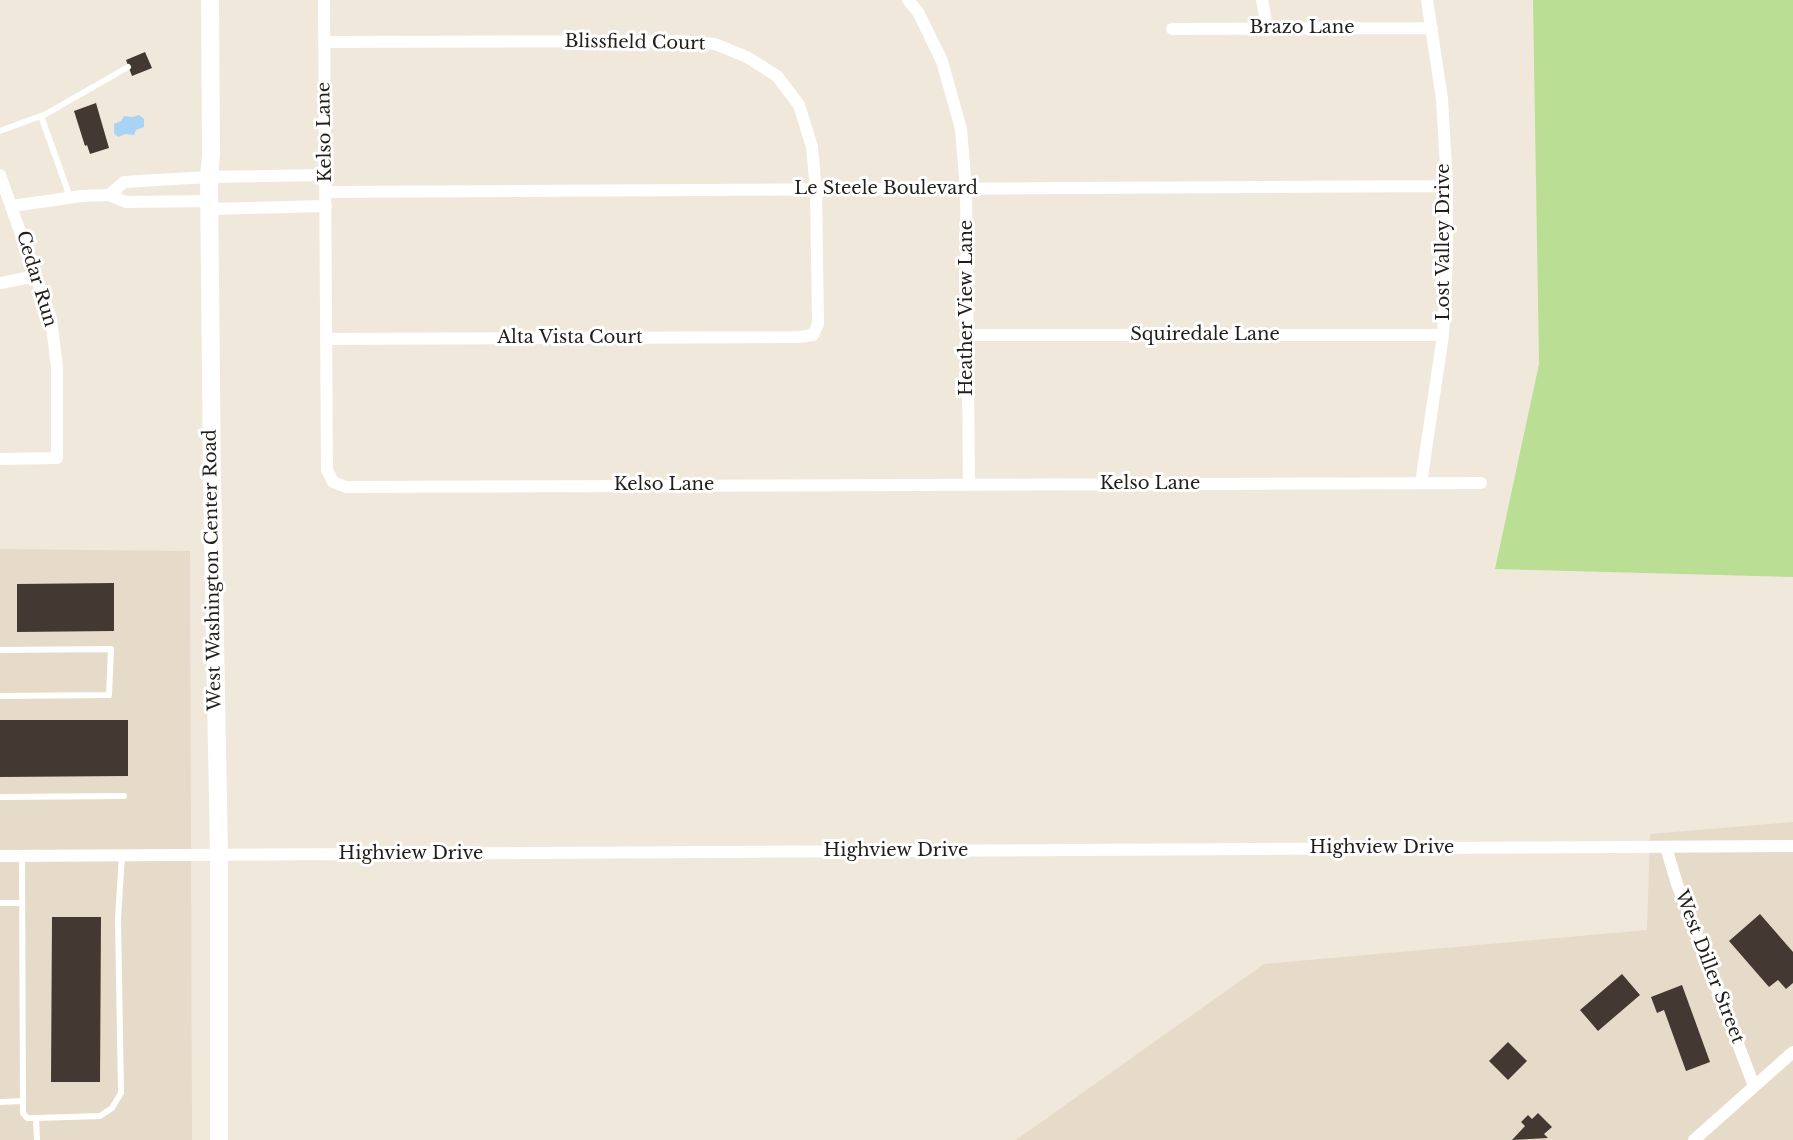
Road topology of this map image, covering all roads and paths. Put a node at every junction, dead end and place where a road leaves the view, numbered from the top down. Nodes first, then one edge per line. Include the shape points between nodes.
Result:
1 (210, 0) edge
2 (324, 0) edge
3 (908, 0) edge
4 (1262, 0) edge
5 (1427, 0) edge
6 (1268, 27) junction
7 (1432, 28) junction
8 (1172, 29) dead end
9 (324, 42) junction
10 (128, 67) dead end
11 (41, 116) junction
12 (0, 131) edge
13 (0, 175) edge
14 (324, 175) junction
15 (209, 177) junction
16 (1446, 186) junction
17 (966, 189) junction
18 (816, 190) junction
19 (326, 192) junction
20 (109, 195) junction
21 (70, 197) junction
22 (209, 205) junction
23 (12, 206) junction
24 (326, 206) junction
25 (36, 276) junction
26 (0, 283) edge
27 (813, 335) joint
28 (967, 335) junction
29 (1443, 335) junction
30 (326, 339) junction
31 (0, 459) edge
32 (1421, 483) junction
33 (1481, 483) dead end
34 (969, 484) junction
35 (0, 650) edge
36 (0, 696) edge
37 (124, 796) dead end
38 (0, 798) edge
39 (1793, 846) edge
40 (1666, 847) junction
41 (219, 854) junction
42 (122, 855) junction
43 (0, 856) edge
44 (22, 856) junction
45 (0, 903) edge
46 (22, 903) junction
47 (1793, 1052) edge
48 (1754, 1086) junction
49 (0, 1101) edge
50 (23, 1101) junction
51 (36, 1118) junction
52 (37, 1140) edge
53 (219, 1140) edge
54 (1694, 1140) edge

1 - 15 main road, West Washington Center Road
2 - 9 street, Kelso Lane
3 - 17 street, Heather View Lane via 942,61 961,129
4 - 6 street
5 - 7 street, Lost Valley Drive
6 - 7 street, Brazo Lane
6 - 8 street, Brazo Lane
7 - 16 street, Lost Valley Drive via 1442,99
9 - 14 street, Kelso Lane
9 - 18 street, Blissfield Court via 715,44 747,57 777,76 799,105 812,147
10 - 11 lane
11 - 12 lane
11 - 21 lane
13 - 23 street, Cedar Run
14 - 15 street
14 - 19 street, Kelso Lane
15 - 20 street via 124,182
15 - 22 main road, West Washington Center Road
16 - 17 street, Le Steele Boulevard
16 - 29 street, Lost Valley Drive
17 - 18 street, Le Steele Boulevard
17 - 28 street, Heather View Lane
18 - 19 street, Le Steele Boulevard
18 - 27 street, Blissfield Court via 818,324
19 - 24 street, Kelso Lane
20 - 21 street
20 - 22 street via 126,202
21 - 23 street
22 - 24 street
22 - 41 main road, West Washington Center Road
23 - 25 street, Cedar Run
24 - 30 street, Kelso Lane
25 - 26 street
25 - 31 street, Cedar Run via 51,319 57,367 57,458
27 - 30 street, Alta Vista Court
28 - 29 street, Squiredale Lane
28 - 34 street, Heather View Lane
29 - 32 street, Lost Valley Drive
30 - 34 street, Kelso Lane via 327,470 333,482 346,487
32 - 33 street, Kelso Lane
32 - 34 street, Kelso Lane
35 - 36 lane via 111,649 109,694
37 - 38 lane
39 - 40 street, Highview Drive
40 - 41 street, Highview Drive
40 - 48 street, West Diller Street
41 - 42 street, Highview Drive
41 - 53 main road, West Washington Center Road
42 - 44 street, Highview Drive
42 - 51 lane via 118,919 121,1093 112,1108 100,1116
43 - 44 street, Highview Drive
44 - 46 lane
45 - 46 lane
46 - 50 lane
47 - 48 street
48 - 54 street
49 - 50 lane
50 - 51 lane via 23,1113 27,1118
51 - 52 lane

